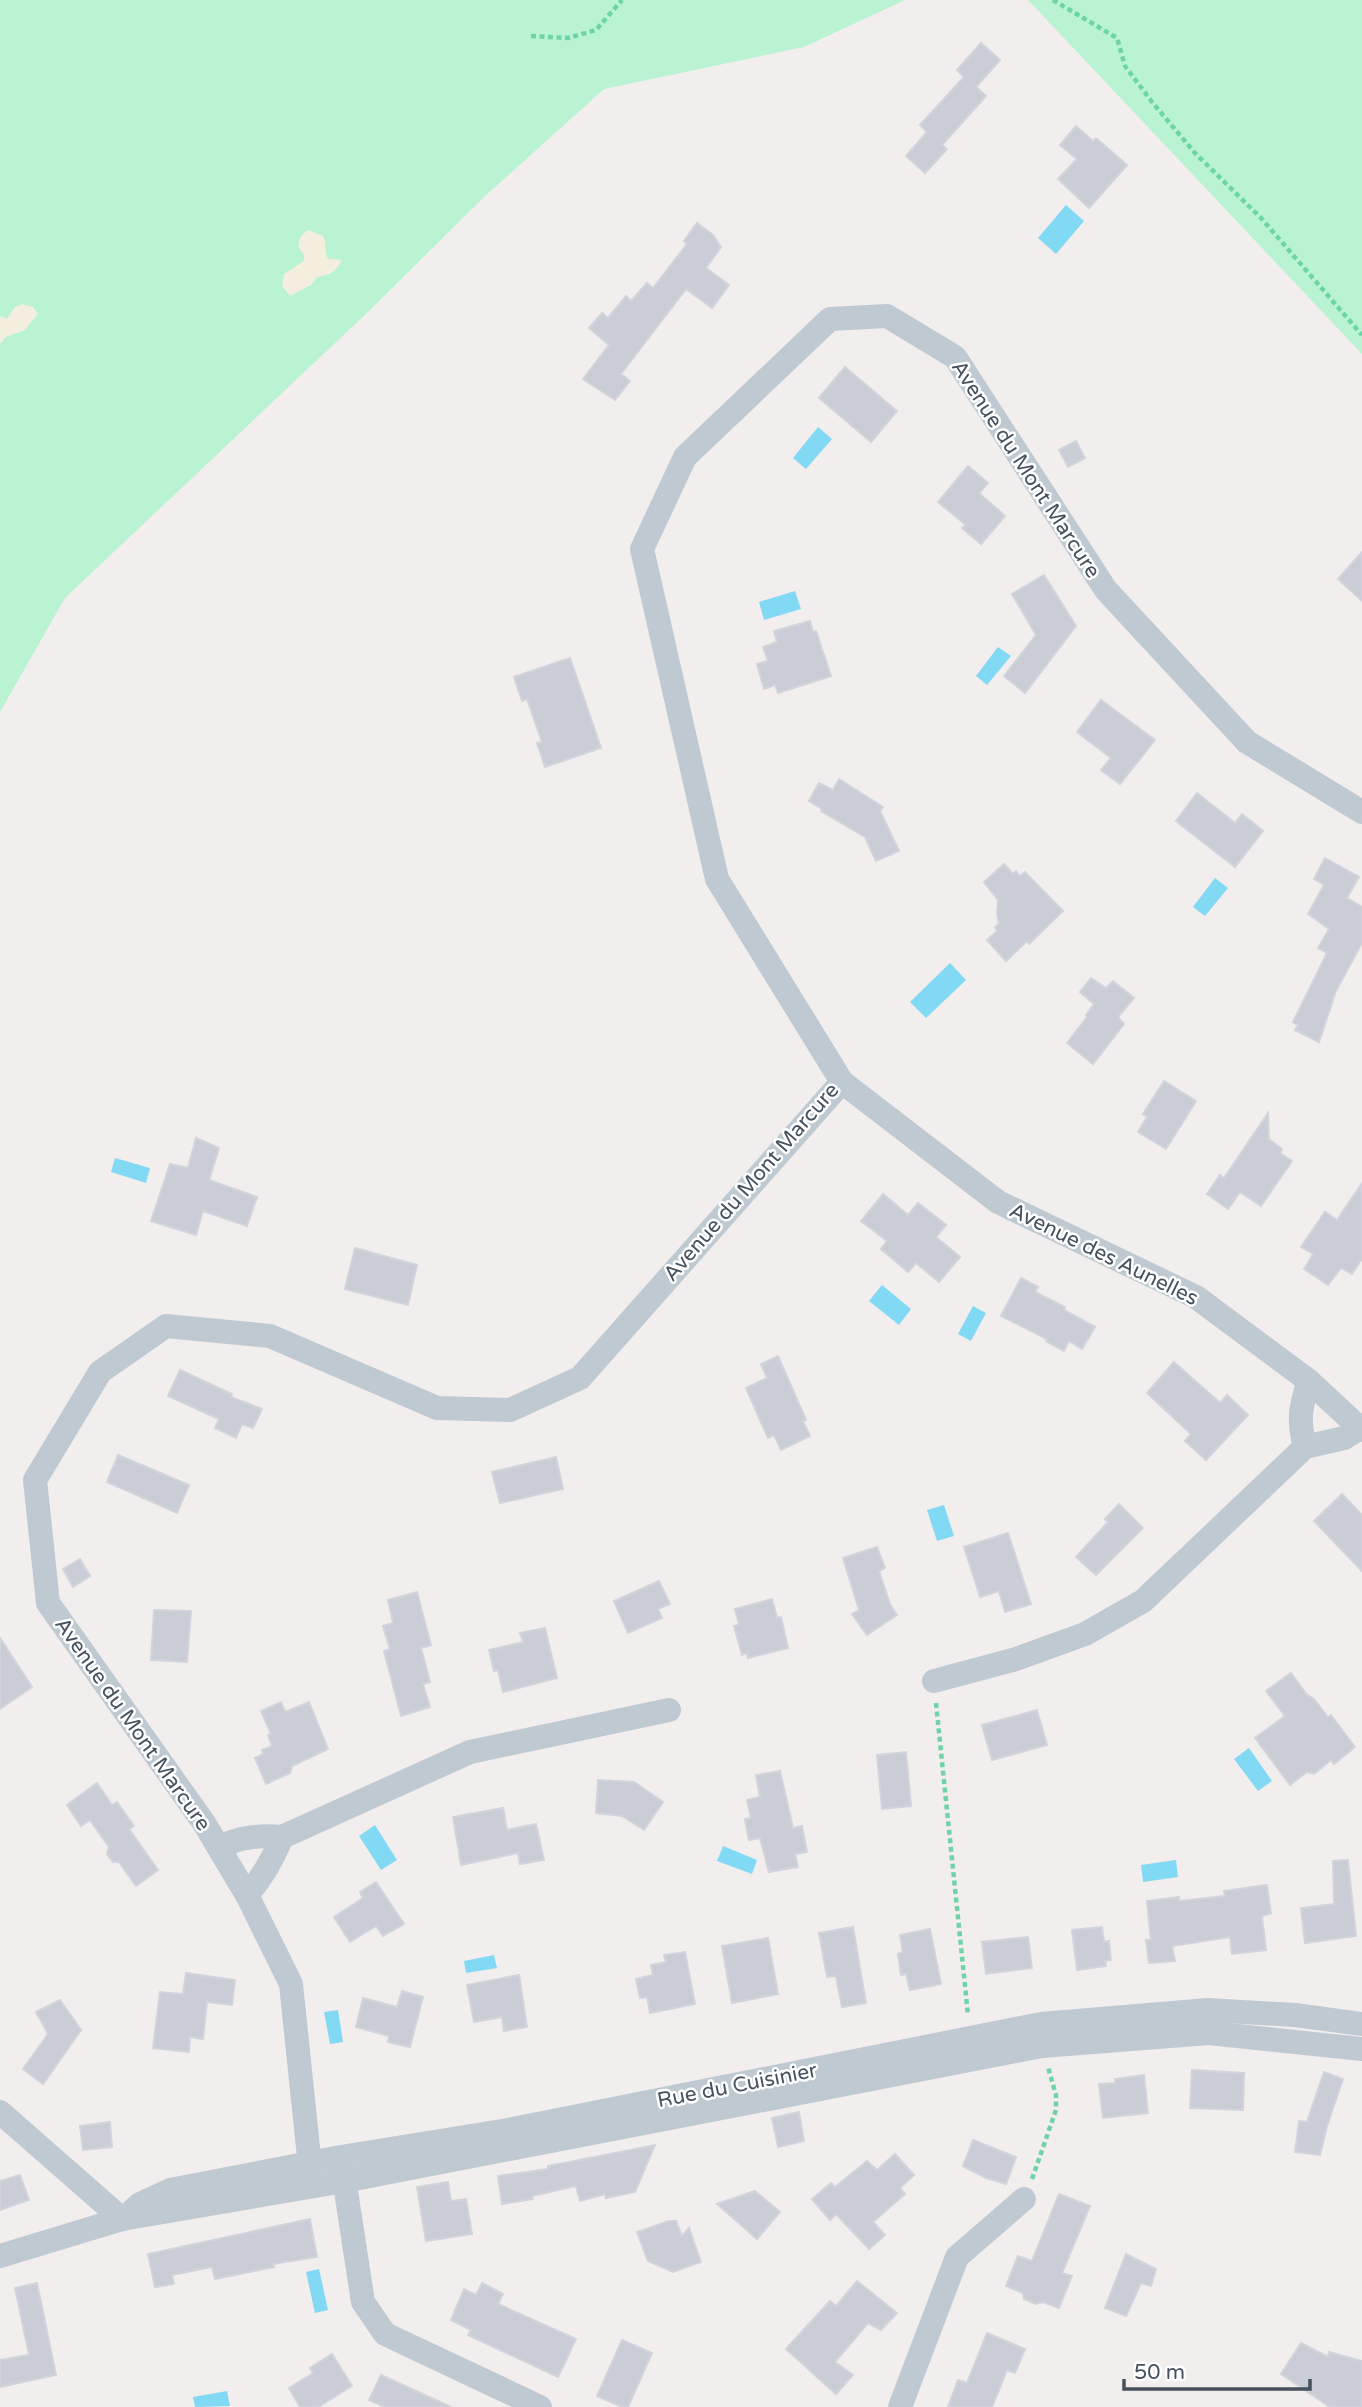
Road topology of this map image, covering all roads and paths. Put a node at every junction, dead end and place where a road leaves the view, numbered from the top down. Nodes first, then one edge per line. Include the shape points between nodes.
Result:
1 (622, 0) edge
2 (1053, 0) edge
3 (531, 36) dead end
4 (1362, 335) edge
5 (1362, 812) edge
6 (842, 1082) junction
7 (1309, 1381) junction
8 (1361, 1429) edge
9 (1305, 1447) junction
10 (934, 1681) joint
11 (669, 1710) dead end
12 (282, 1837) junction
13 (219, 1847) junction
14 (247, 1895) junction
15 (1362, 2024) edge
16 (971, 2038) junction
17 (1042, 2046) junction
18 (1362, 2049) edge
19 (0, 2112) edge
20 (342, 2169) junction
21 (311, 2175) junction
22 (1024, 2199) joint
23 (122, 2219) junction
24 (0, 2256) edge
25 (540, 2407) edge
26 (900, 2407) edge

1 - 3 path via 596,30 568,38
2 - 4 path via 1117,38 1125,66 1152,102
5 - 6 street, Avenue du Mont Marcure via 1247,742 1107,590 956,357 887,316 830,319 685,457 642,549 717,878
6 - 7 street, Avenue des Aunelles via 998,1202 1196,1297
6 - 13 street, Avenue du Mont Marcure via 580,1378 510,1410 437,1408 270,1336 166,1326 100,1372 36,1480 48,1603
7 - 8 street, Avenue des Aunelles
7 - 9 street via 1299,1427
8 - 9 street
9 - 10 street via 1143,1601 1085,1634
10 - 16 path
11 - 12 street via 470,1752
12 - 13 street via 235,1839
12 - 14 street via 260,1881
13 - 14 street, Avenue du Mont Marcure
14 - 21 street, Avenue du Mont Marcure via 291,1984
15 - 16 street, Rue du Cuisinier via 1208,2010 1041,2024
16 - 20 street, Rue du Cuisinier via 508,2130
17 - 18 street, Rue du Cuisinier via 1209,2032
17 - 20 street, Rue du Cuisinier
17 - 22 path via 1056,2110
19 - 23 street
20 - 21 street, Rue du Cuisinier
20 - 25 street via 363,2302 385,2334
21 - 23 street, Rue du Cuisinier
22 - 26 street via 957,2257
23 - 24 street, Rue du Cuisinier

